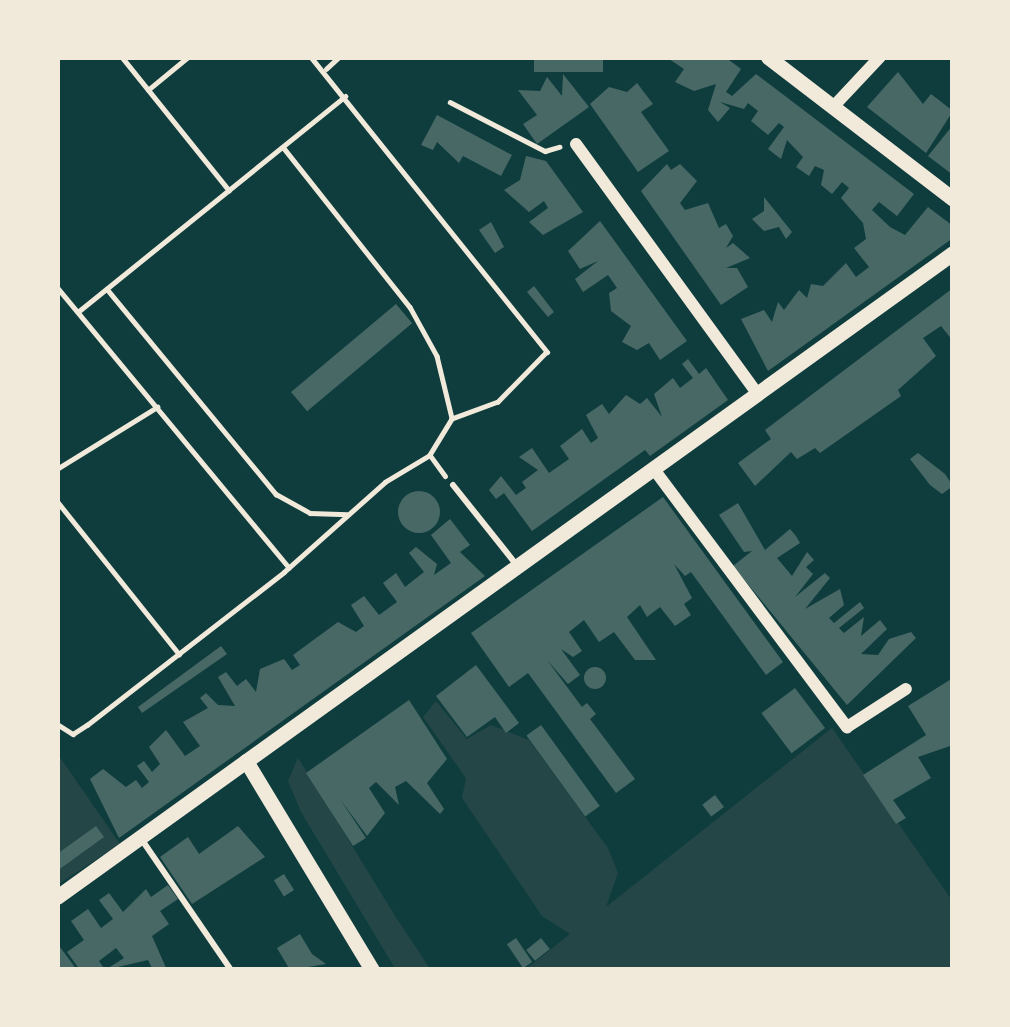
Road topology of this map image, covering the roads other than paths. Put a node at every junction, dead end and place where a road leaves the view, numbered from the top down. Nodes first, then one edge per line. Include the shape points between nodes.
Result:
1 (768, 57) edge
2 (880, 57) edge
3 (833, 107) junction
4 (576, 143) road end
5 (953, 199) edge
6 (953, 253) edge
7 (757, 393) junction
8 (653, 468) junction
9 (452, 485) road end
10 (517, 566) junction
11 (907, 689) dead end
12 (246, 761) junction
13 (140, 837) junction
14 (57, 897) edge
15 (231, 970) edge
16 (372, 970) edge

1 - 3 street
2 - 3 street
3 - 5 street
4 - 7 street
6 - 7 street
7 - 8 street
8 - 10 street
8 - 11 street via 847,727
9 - 10 lane
10 - 12 street
12 - 13 street
12 - 16 street
13 - 14 street
13 - 15 lane

